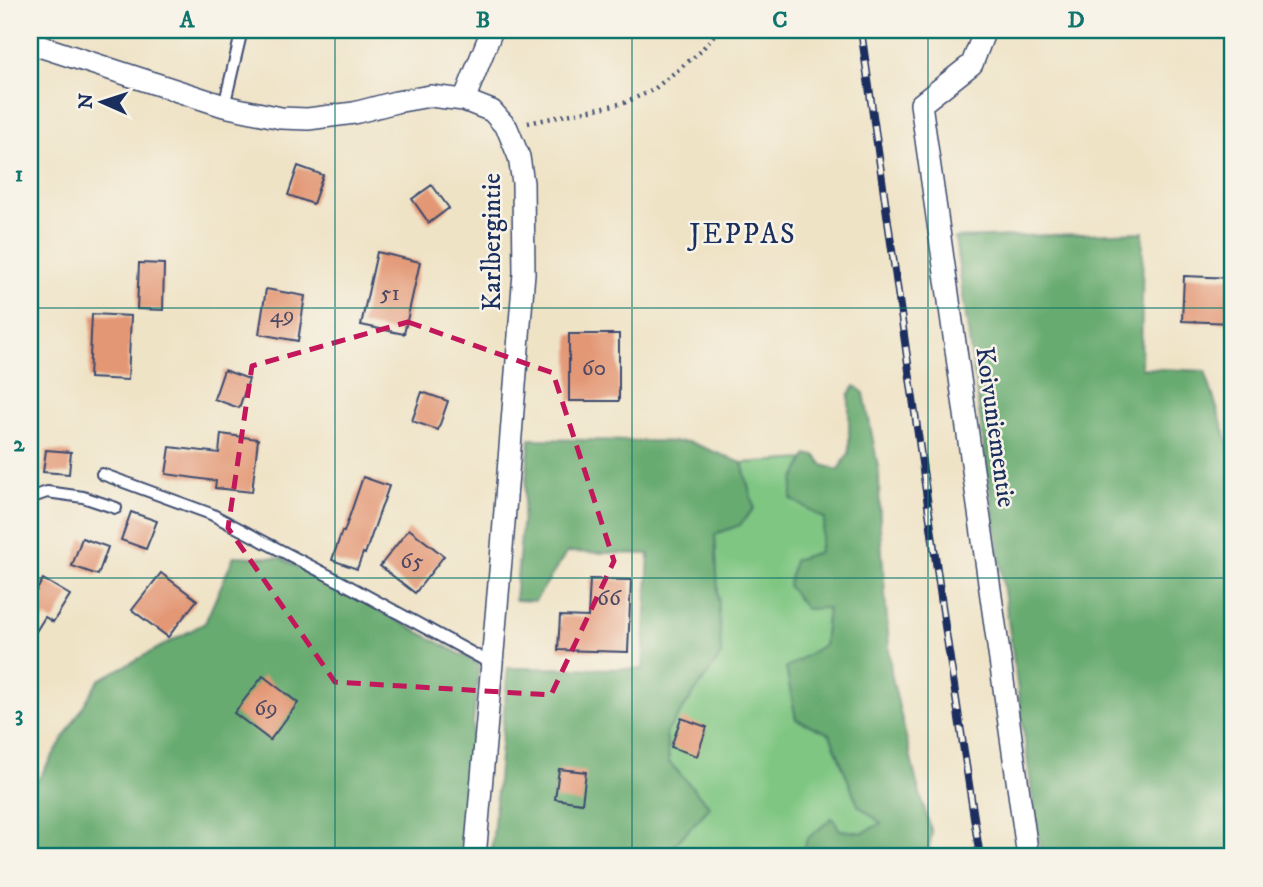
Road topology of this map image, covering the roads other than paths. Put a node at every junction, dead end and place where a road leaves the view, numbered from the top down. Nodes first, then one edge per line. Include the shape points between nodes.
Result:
1 (242, 30) edge
2 (492, 30) edge
3 (985, 30) edge
4 (30, 43) edge
5 (464, 100) junction
6 (224, 106) junction
7 (102, 474) dead end
8 (30, 498) edge
9 (116, 508) dead end
10 (492, 664) junction
11 (475, 857) edge
12 (1028, 857) edge

1 - 6 lane
2 - 5 street
3 - 12 street, Koivuniementie via 972,64 921,104
4 - 6 street, Karlbergintie
5 - 6 street, Karlbergintie via 430,96 308,119
5 - 10 street, Karlbergintie via 492,111 507,128 523,183 524,273
7 - 10 lane via 211,514
8 - 9 lane via 47,492
10 - 11 street, Karlbergintie

